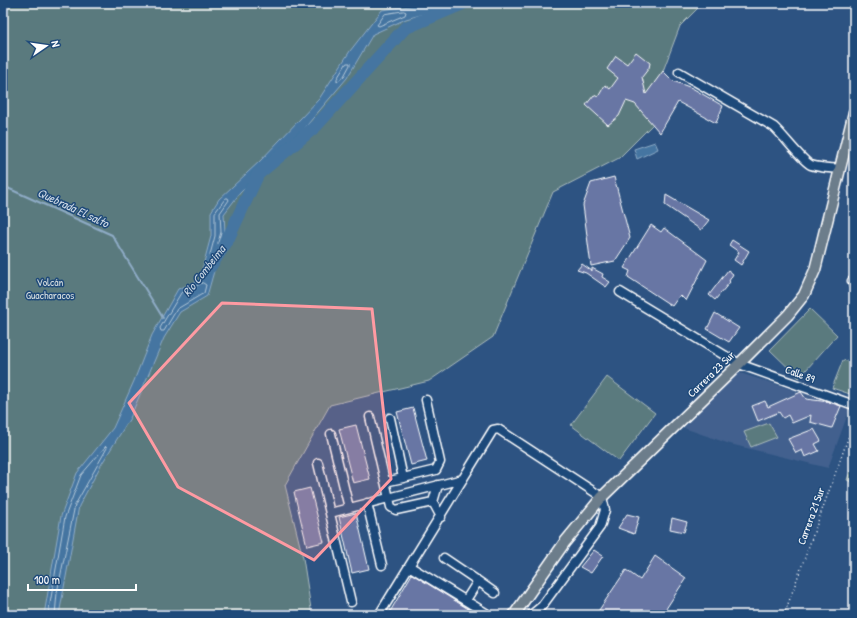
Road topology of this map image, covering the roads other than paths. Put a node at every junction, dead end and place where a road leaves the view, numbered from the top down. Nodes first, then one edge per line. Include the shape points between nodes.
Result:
1 (679, 72) dead end
2 (854, 112) edge
3 (839, 169) junction
4 (620, 292) dead end
5 (739, 364) junction
6 (426, 400) dead end
7 (854, 406) edge
8 (370, 417) dead end
9 (390, 418) dead end
10 (331, 434) dead end
11 (318, 462) dead end
12 (403, 478) junction
13 (463, 479) junction
14 (385, 482) junction
15 (438, 485) junction
16 (602, 497) junction
17 (388, 498) junction
18 (433, 502) junction
19 (367, 503) junction
20 (349, 508) junction
21 (330, 513) junction
22 (441, 517) junction
23 (444, 558) dead end
24 (382, 565) dead end
25 (409, 566) junction
26 (478, 581) junction
27 (495, 592) dead end
28 (466, 600) junction
29 (351, 602) dead end
30 (379, 615) edge
31 (489, 615) edge
32 (514, 615) edge
33 (531, 615) edge

1 - 3 street via 774,127 811,165
2 - 3 main road, Carrera 23 Sur
3 - 5 main road, Carrera 23 Sur via 815,270 804,295 788,315
4 - 5 street, Calle 89
5 - 7 street, Calle 89
5 - 16 main road, Carrera 23 Sur
6 - 12 street via 440,462 436,470
8 - 14 street
9 - 12 street
10 - 20 street
11 - 21 street
12 - 14 street
13 - 15 street
13 - 16 street via 493,430 498,429
13 - 22 street
14 - 17 street
15 - 17 street
15 - 18 street
16 - 32 main road, Carrera 23 Sur via 565,542
16 - 33 street via 605,510 600,527 542,606
17 - 18 street via 391,508 396,510
17 - 19 street
18 - 22 street
19 - 20 street
19 - 24 street
20 - 21 street
21 - 29 street
22 - 25 street
23 - 26 street
25 - 28 street
25 - 30 street
26 - 27 street
26 - 28 street
28 - 31 street

